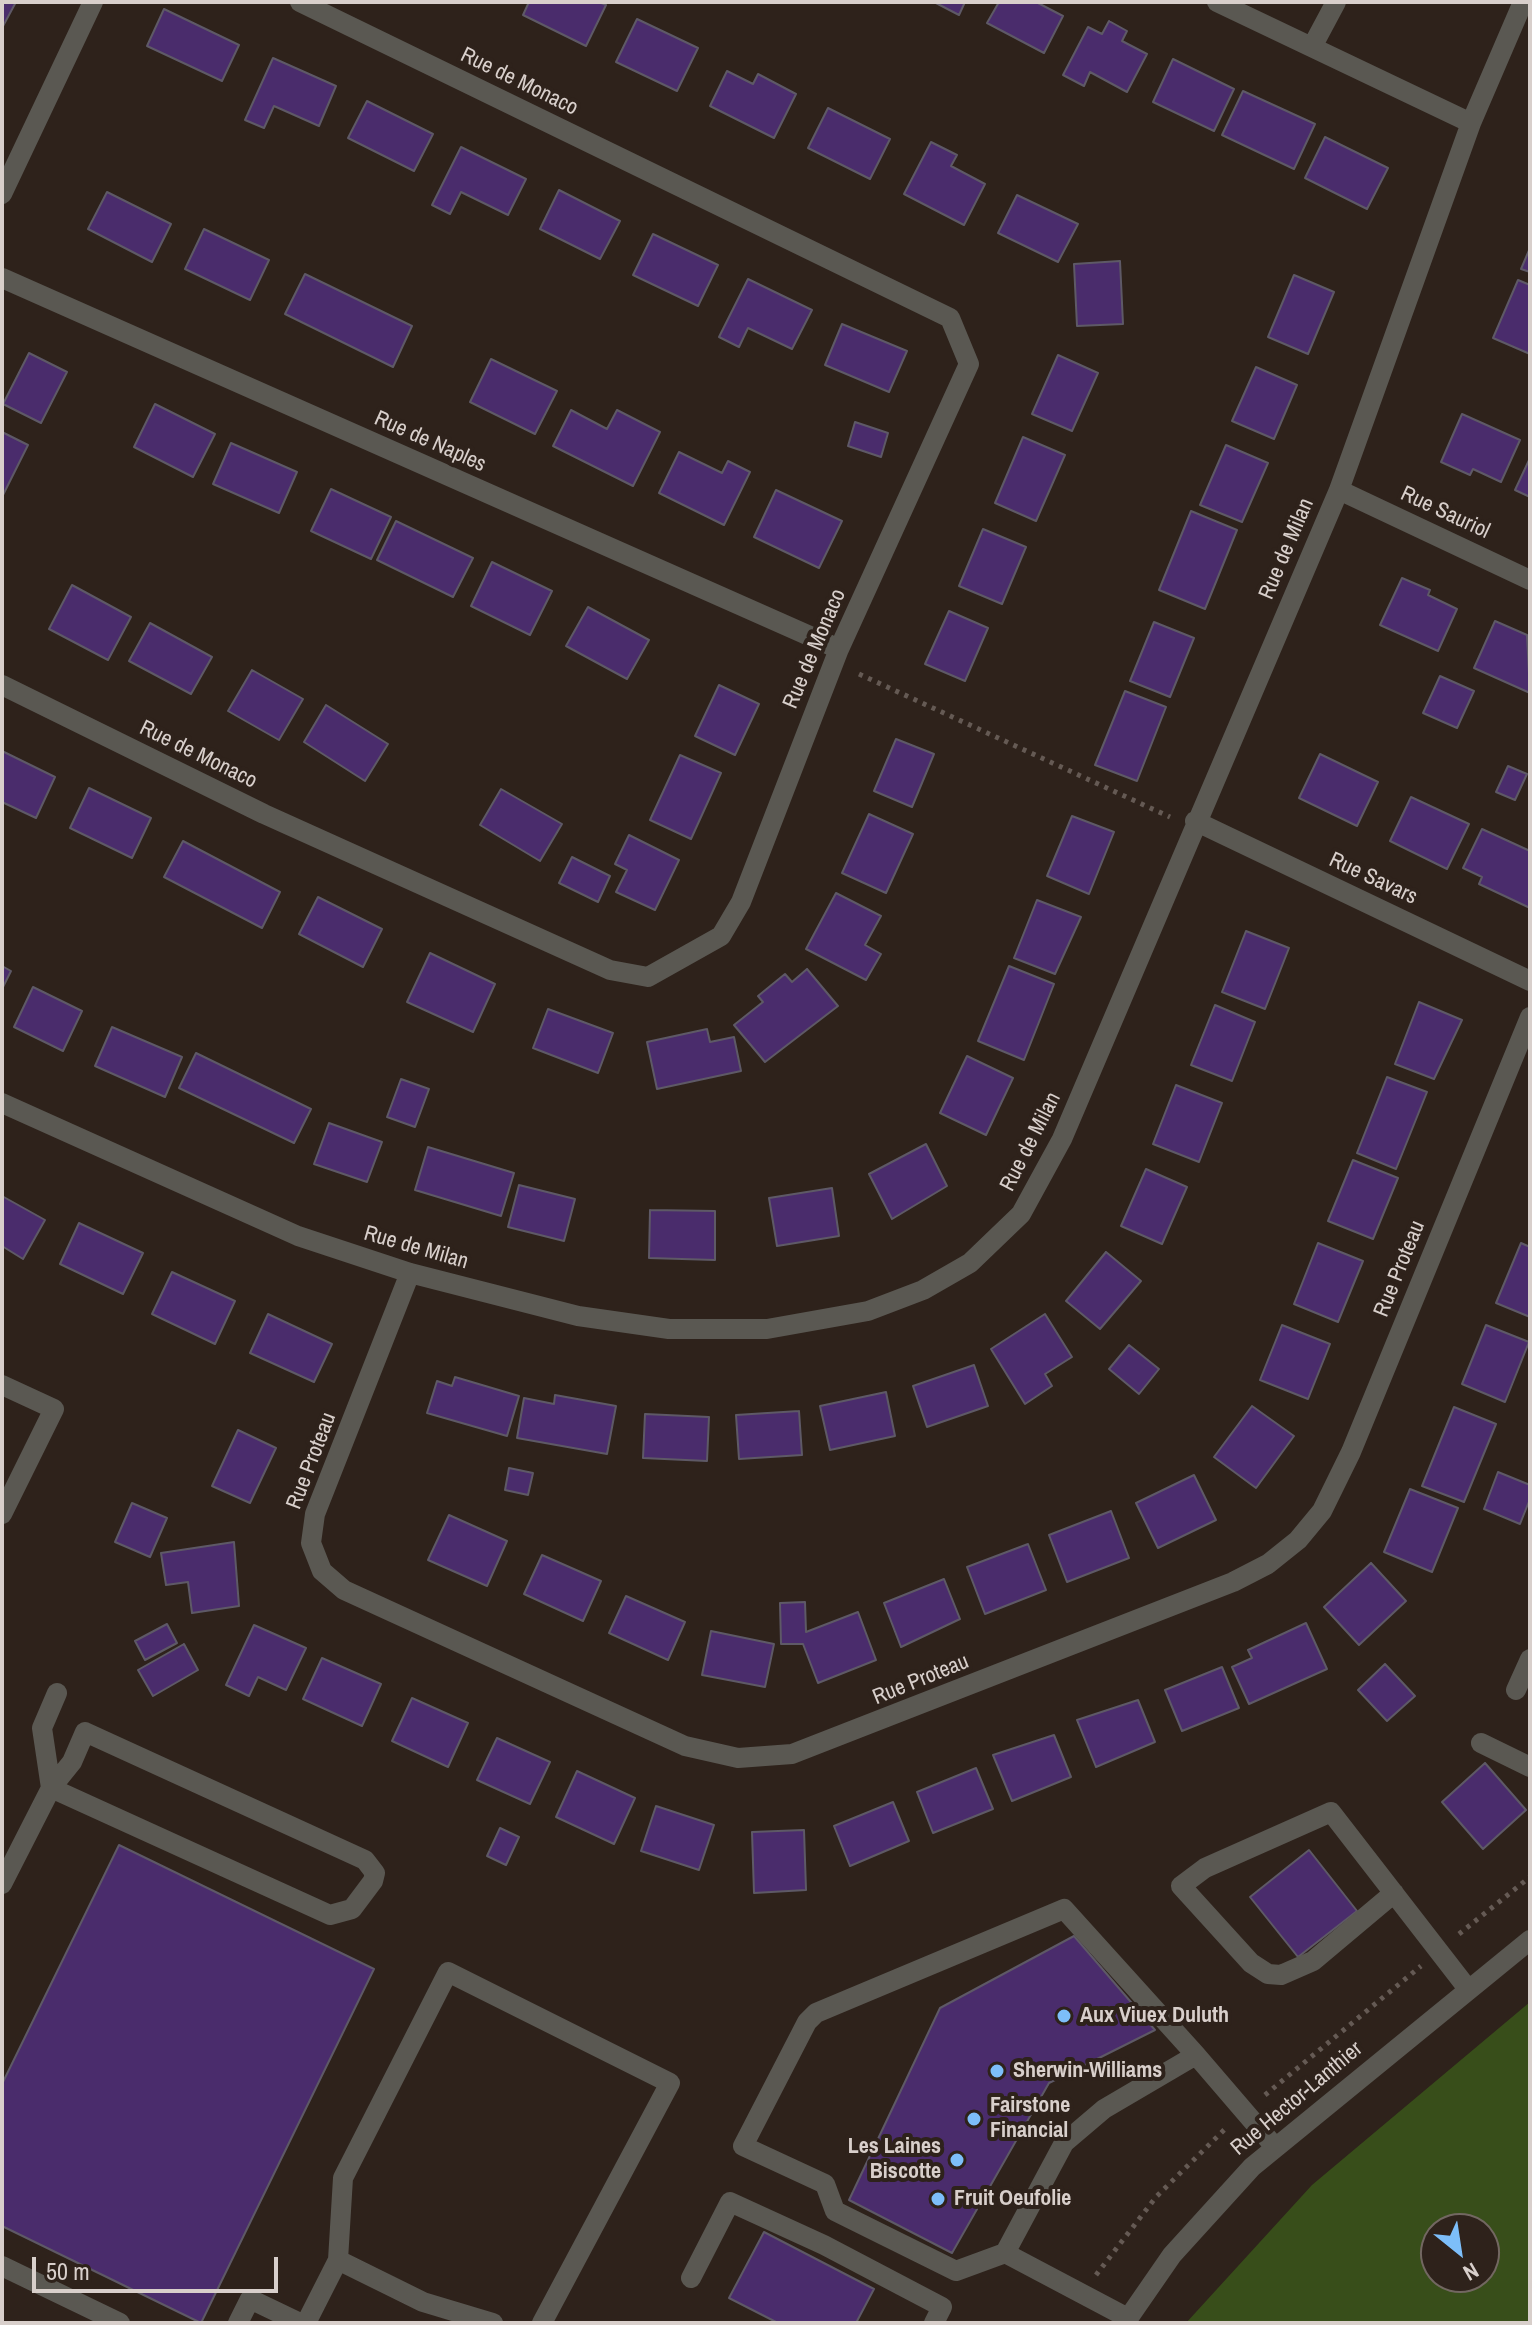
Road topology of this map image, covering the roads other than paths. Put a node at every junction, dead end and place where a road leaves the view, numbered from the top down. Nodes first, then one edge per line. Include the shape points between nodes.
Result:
1 (93, 2) edge
2 (300, 2) edge
3 (1217, 2) edge
4 (1336, 2) edge
5 (1523, 2) edge
6 (1312, 47) junction
7 (1471, 123) junction
8 (2, 194) edge
9 (2, 278) edge
10 (1339, 490) junction
11 (1530, 580) edge
12 (839, 649) junction
13 (2, 685) edge
14 (1195, 821) junction
15 (1530, 981) edge
16 (1530, 1017) edge
17 (2, 1103) edge
18 (410, 1273) junction
19 (2, 1385) edge
20 (2, 1514) edge
21 (1530, 1659) edge
22 (1516, 1690) dead end
23 (57, 1693) dead end
24 (1481, 1743) dead end
25 (1530, 1767) edge
26 (51, 1788) junction
27 (2, 1884) edge
28 (1394, 1893) junction
29 (1530, 1940) edge
30 (1468, 1989) junction
31 (1196, 2055) junction
32 (1275, 2147) junction
33 (1005, 2253) junction
34 (338, 2260) junction
35 (2, 2266) edge
36 (691, 2278) dead end
37 (1126, 2320) edge
38 (120, 2323) edge
39 (238, 2323) edge
40 (303, 2323) edge
41 (493, 2323) edge
42 (542, 2323) edge
43 (934, 2323) edge

1 - 8 street
2 - 12 street, Rue de Monaco via 950,318 969,364
3 - 6 street
4 - 6 street
5 - 7 street, Rue de Milan
6 - 7 street
7 - 10 street, Rue de Milan
9 - 12 street, Rue de Naples
10 - 11 street, Rue Sauriol
10 - 14 street, Rue de Milan
12 - 13 street, Rue de Monaco via 741,902 721,936 648,977 610,970 278,821
14 - 15 street, Rue Savars
14 - 18 street, Rue de Milan via 1046,1173 1005,1233 946,1278 896,1301 840,1317 767,1329 701,1331 578,1316
16 - 18 street, Rue Proteau via 1351,1452 1322,1511 1298,1540 1233,1582 792,1754 738,1758 685,1746 344,1590 322,1571 311,1543 315,1514
17 - 18 street, Rue de Milan via 228,1207
19 - 20 street via 54,1409
21 - 22 street
23 - 26 street via 42,1728
24 - 25 street
26 - 26 street via 72,1762 85,1732 365,1860 375,1873 373,1881 352,1909 330,1915
26 - 27 street
28 - 28 street via 1331,1812 1205,1868 1181,1886 1251,1963 1281,1975 1313,1961
28 - 30 street
29 - 30 street, Rue Hector-Lanthier
30 - 32 street, Rue Hector-Lanthier
31 - 32 street
31 - 33 street via 1104,2109 1064,2143
31 - 33 street via 1064,1909 816,2013 807,2022 743,2146 825,2184 835,2211 956,2271
32 - 37 street, Rue Hector-Lanthier via 1204,2216
33 - 37 street
34 - 40 street
34 - 41 street via 423,2302
34 - 42 street via 343,2178 448,1972 670,2083
35 - 38 street
36 - 43 street via 730,2202 942,2307
39 - 40 street via 250,2299

